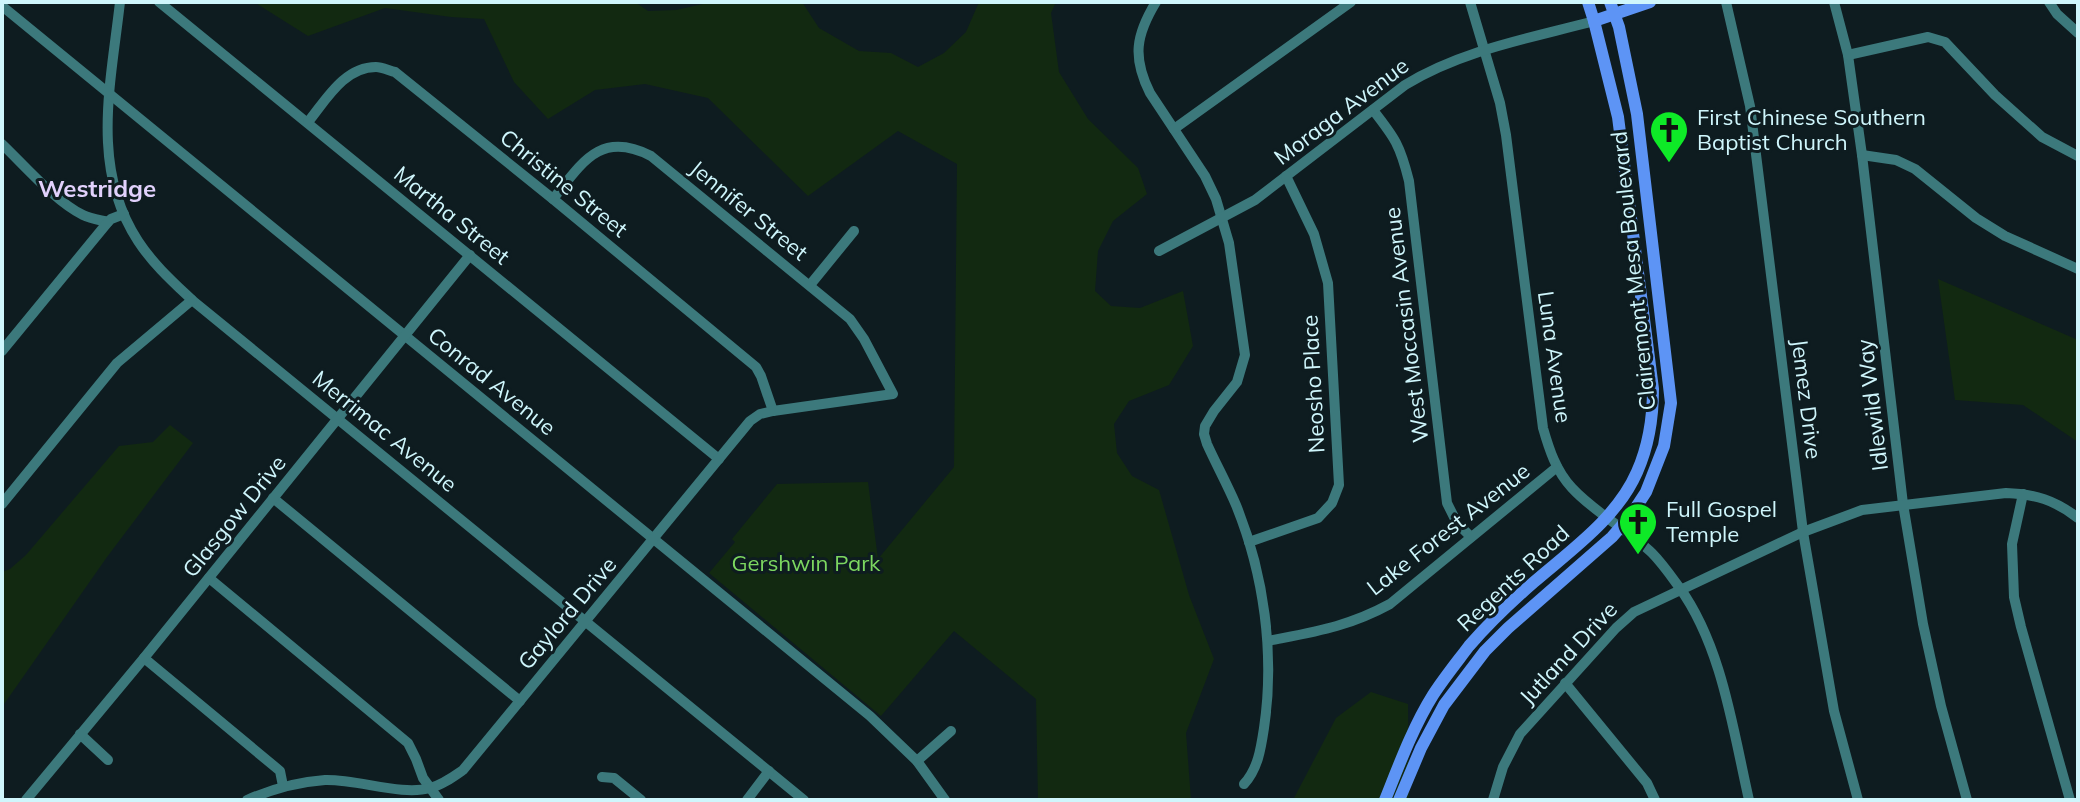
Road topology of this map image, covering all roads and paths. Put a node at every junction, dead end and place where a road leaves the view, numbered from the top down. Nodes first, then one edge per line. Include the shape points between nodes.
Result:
1 (120, 2) edge
2 (159, 2) edge
3 (1156, 2) edge
4 (1351, 2) edge
5 (1470, 2) edge
6 (1588, 2) edge
7 (1650, 2) edge
8 (1726, 2) edge
9 (1834, 2) edge
10 (2049, 2) edge
11 (2, 6) edge
12 (1612, 8) edge
13 (1594, 21) junction
14 (2078, 33) edge
15 (1486, 51) junction
16 (1848, 55) junction
17 (110, 94) junction
18 (1373, 110) junction
19 (308, 122) junction
20 (1174, 129) junction
21 (2, 144) edge
22 (1862, 155) junction
23 (2078, 156) edge
24 (1286, 176) junction
25 (553, 199) junction
26 (124, 214) junction
27 (1222, 219) junction
28 (108, 222) junction
29 (854, 231) dead end
30 (1159, 251) dead end
31 (470, 255) junction
32 (2078, 269) edge
33 (810, 285) junction
34 (192, 300) junction
35 (405, 335) junction
36 (2, 351) edge
37 (893, 394) joint
38 (773, 411) junction
39 (338, 418) junction
40 (719, 459) junction
41 (1557, 467) junction
42 (2023, 494) junction
43 (273, 498) junction
44 (2, 504) edge
45 (1903, 504) junction
46 (1607, 517) junction
47 (2078, 518) edge
48 (1621, 528) junction
49 (1803, 532) junction
50 (1471, 537) junction
51 (654, 539) junction
52 (1249, 542) junction
53 (209, 578) junction
54 (1681, 589) junction
55 (586, 621) junction
56 (1268, 641) junction
57 (144, 658) junction
58 (1565, 683) junction
59 (520, 701) junction
60 (951, 731) dead end
61 (80, 734) junction
62 (108, 760) dead end
63 (917, 761) junction
64 (769, 771) junction
65 (602, 777) dead end
66 (1244, 784) dead end
67 (283, 786) junction
68 (432, 788) junction
69 (26, 800) edge
70 (247, 800) edge
71 (439, 800) edge
72 (641, 800) edge
73 (747, 800) edge
74 (804, 800) edge
75 (945, 800) edge
76 (1385, 800) edge
77 (1399, 800) edge
78 (1493, 800) edge
79 (1655, 800) edge
80 (1749, 800) edge
81 (1858, 800) edge
82 (1967, 800) edge
83 (2070, 800) edge

1 - 17 street, Merrimac Avenue
2 - 19 street, Martha Street
3 - 20 street via 1139,36 1139,63 1143,80
4 - 20 street
5 - 15 street, Luna Avenue
6 - 13 main road, Clairemont Mesa Boulevard
7 - 12 main road, Moraga Avenue
8 - 49 street, Jemez Drive via 1750,106
9 - 16 street, Idlewild Way
10 - 14 street
11 - 17 street, Conrad Avenue
12 - 13 main road, Moraga Avenue
12 - 48 main road, Clairemont Mesa Boulevard via 1637,114 1671,403 1664,446 1646,492
13 - 15 street, Moraga Avenue
13 - 46 main road, Clairemont Mesa Boulevard via 1618,117 1653,389 1652,420 1637,472
15 - 18 street, Moraga Avenue via 1425,73
15 - 41 street, Luna Avenue via 1506,135 1543,428
16 - 22 street, Idlewild Way
16 - 23 street via 1928,37 1945,42 2042,137
17 - 26 street, Merrimac Avenue via 107,151
17 - 35 street, Conrad Avenue
18 - 24 street, Moraga Avenue
18 - 50 street, West Moccasin Avenue via 1395,137 1409,181 1447,503
19 - 25 street, Christine Street via 350,73 376,67 395,72
19 - 31 street, Martha Street
20 - 27 street via 1205,176
21 - 28 street via 74,210
22 - 32 street via 1915,169 1995,230
22 - 45 street, Idlewild Way
24 - 27 street, Moraga Avenue
24 - 52 street, Neosho Place via 1314,234 1328,283 1339,485 1318,518
25 - 33 street, Jennifer Street via 592,153 612,146 635,148
25 - 38 street, Christine Street via 756,367
26 - 28 street
26 - 34 street, Merrimac Avenue via 145,251
27 - 30 street, Moraga Avenue
27 - 52 street via 1245,355 1237,382 1204,434
28 - 36 street
29 - 33 street
31 - 35 street, Glasgow Drive
31 - 40 street, Martha Street
33 - 37 street, Jennifer Street via 850,319
34 - 39 street, Merrimac Avenue
34 - 44 street via 117,363
35 - 39 street, Glasgow Drive
35 - 51 street, Conrad Avenue
37 - 38 street, Gaylord Drive
38 - 40 street, Gaylord Drive via 750,421
39 - 43 street, Glasgow Drive
39 - 55 street, Merrimac Avenue
40 - 51 street, Gaylord Drive
41 - 46 street, Luna Avenue via 1571,487
41 - 50 street, Lake Forest Avenue
42 - 45 street, Jutland Drive
42 - 47 street, Jutland Drive via 2056,504
42 - 83 street via 2012,544 2014,597
43 - 53 street, Glasgow Drive
43 - 59 street
45 - 49 street, Jutland Drive via 1862,510
45 - 82 street, Idlewild Way via 1923,624
46 - 48 street, Luna Avenue
46 - 76 main road, Regents Road via 1502,610 1462,655 1426,708
48 - 54 street, Luna Avenue
48 - 77 main road, Regents Road via 1485,651 1444,705
49 - 54 street, Jutland Drive
49 - 81 street, Jemez Drive via 1834,711
50 - 56 street, Lake Forest Avenue via 1372,614 1339,627
51 - 55 street, Gaylord Drive
51 - 63 street, Conrad Avenue via 870,716
52 - 56 street
53 - 57 street, Glasgow Drive
53 - 68 street via 408,743
54 - 58 street, Jutland Drive via 1634,612
54 - 80 street, Luna Avenue via 1717,665
55 - 59 street, Gaylord Drive
55 - 64 street, Merrimac Avenue
56 - 66 street via 1268,703 1261,748
57 - 61 street, Glasgow Drive
57 - 67 street via 280,771
58 - 78 street, Jutland Drive via 1520,734
58 - 79 street via 1647,783
59 - 68 street, Gaylord Drive via 463,770
60 - 63 street
61 - 62 street
61 - 69 street, Glasgow Drive
63 - 75 street, Conrad Avenue
64 - 73 street
64 - 74 street, Merrimac Avenue
65 - 72 street via 614,778
67 - 68 street via 326,780
67 - 70 street
68 - 71 street

